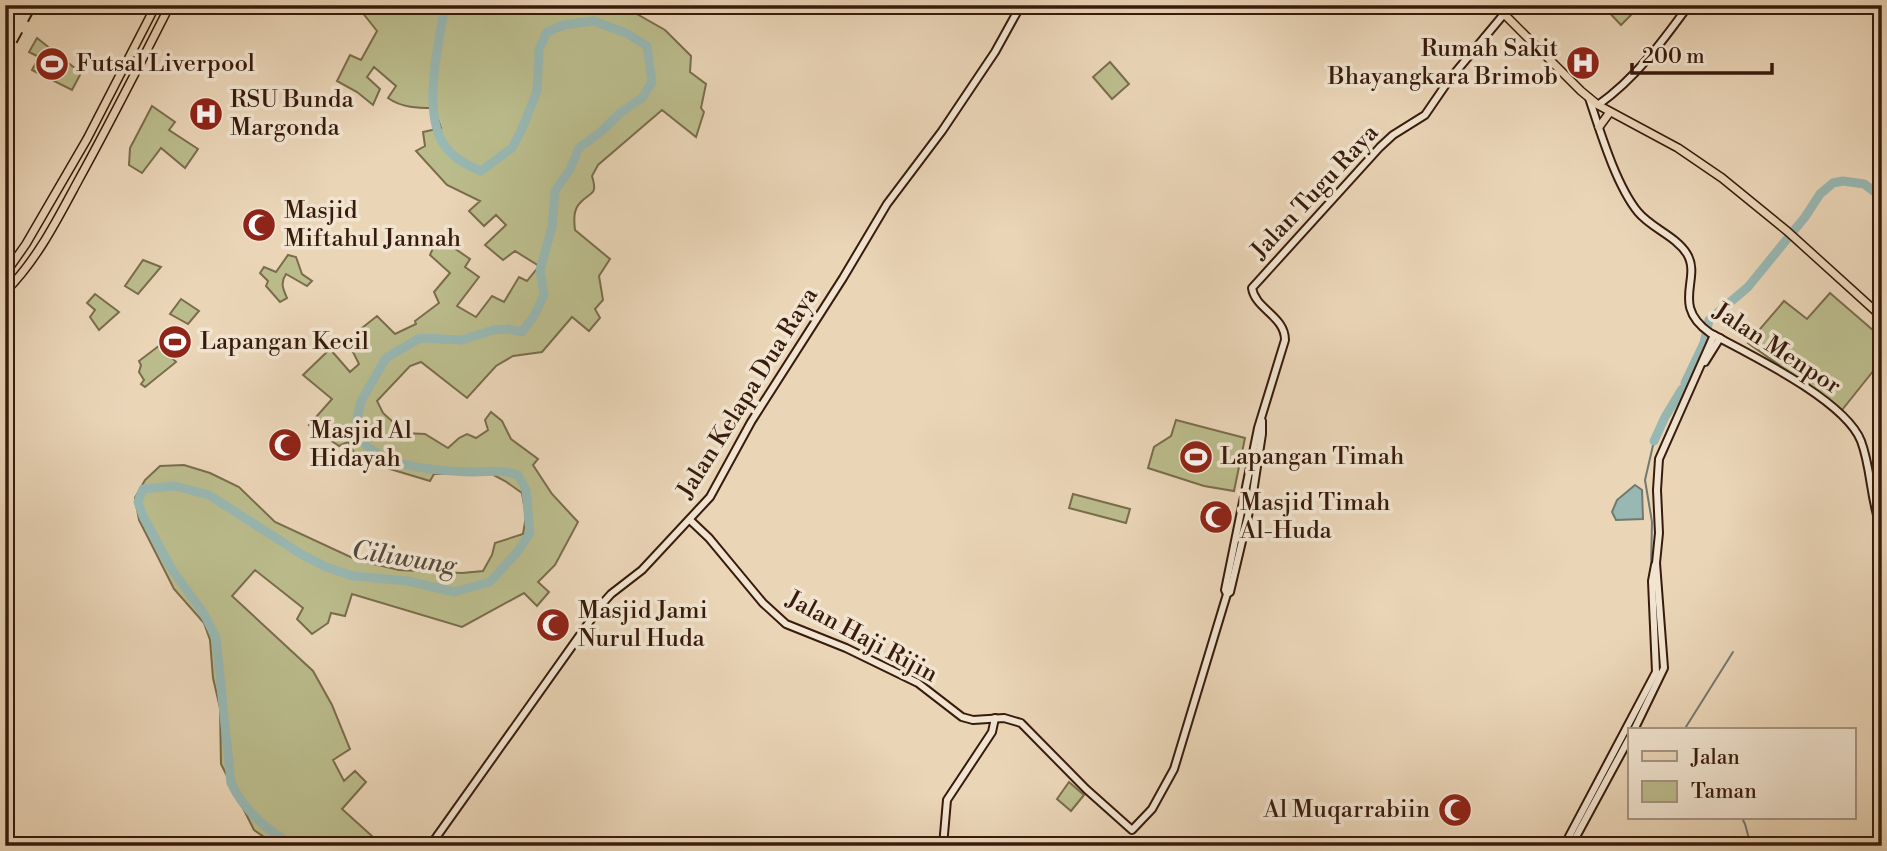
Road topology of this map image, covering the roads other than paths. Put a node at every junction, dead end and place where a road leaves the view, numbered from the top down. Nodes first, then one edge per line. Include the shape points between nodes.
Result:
1 (156, 5) edge
2 (170, 5) edge
3 (1021, 5) edge
4 (1495, 5) edge
5 (1689, 5) edge
6 (1504, 14) junction
7 (1589, 98) junction
8 (1598, 105) junction
9 (1610, 111) junction
10 (1599, 127) junction
11 (5, 274) edge
12 (5, 292) edge
13 (1882, 317) edge
14 (1715, 335) junction
15 (690, 520) junction
16 (1882, 530) edge
17 (1656, 563) junction
18 (995, 718) junction
19 (1634, 728) edge
20 (1628, 741) edge
21 (1132, 830) joint
22 (430, 846) edge
23 (943, 846) edge
24 (1564, 846) edge
25 (1571, 846) edge

1 - 11 main road via 87,139
2 - 12 main road via 45,242
3 - 15 street, Jalan Kelapa Dua Raya via 942,131 891,197 748,427 719,484
4 - 6 main road
5 - 8 street via 1634,75
6 - 7 main road
6 - 21 street, Jalan Tugu Raya via 1425,115 1393,135 1254,285 1254,297 1283,327 1285,335 1262,421 1252,499 1235,576 1174,769 1154,805
7 - 8 main road
7 - 10 street, Jalan Menpor
8 - 9 main road
9 - 10 main road
9 - 13 main road via 1696,160 1791,235
10 - 14 street, Jalan Menpor via 1632,204 1686,254 1689,302 1695,318
14 - 16 street, Jalan Menpor via 1810,391 1851,423 1863,448
14 - 17 street via 1659,458
15 - 18 street, Jalan Haji Rijin via 786,624 918,683 962,717
15 - 22 street, Jalan Kelapa Dua Raya via 602,604
17 - 19 street via 1664,668
17 - 24 street via 1652,581 1656,672
18 - 21 street, Jalan Haji Rijin via 1021,723
18 - 23 street via 994,729 947,800
20 - 25 street

